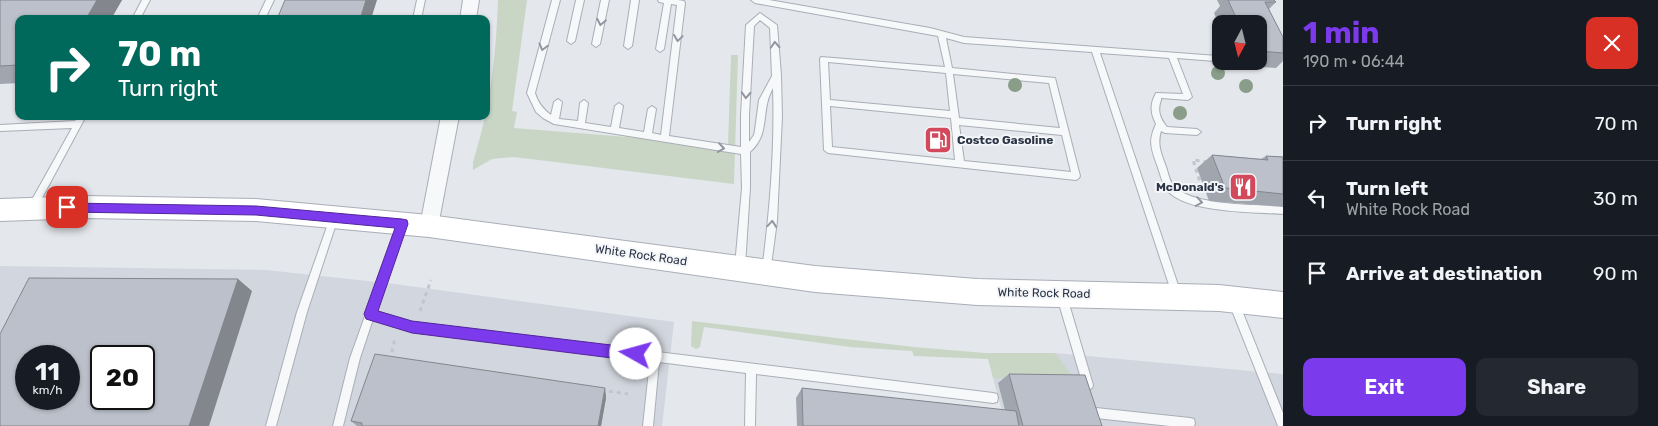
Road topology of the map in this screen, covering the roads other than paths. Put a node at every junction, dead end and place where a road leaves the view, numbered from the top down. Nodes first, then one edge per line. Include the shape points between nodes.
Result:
1 (146, 0) edge
2 (270, 0) edge
3 (421, 0) edge
4 (471, 0) edge
5 (556, 0) edge
6 (580, 0) edge
7 (605, 0) edge
8 (635, 0) edge
9 (662, 0) edge
10 (668, 0) edge
11 (758, 0) edge
12 (138, 15) edge
13 (263, 15) edge
14 (418, 15) edge
15 (469, 15) edge
16 (760, 16) junction
17 (941, 34) junction
18 (571, 41) dead end
19 (596, 44) dead end
20 (628, 46) dead end
21 (660, 49) dead end
22 (1095, 49) junction
23 (1172, 55) junction
24 (1212, 58) edge
25 (949, 70) junction
26 (777, 75) junction
27 (558, 102) dead end
28 (584, 103) dead end
29 (827, 103) junction
30 (619, 106) dead end
31 (652, 109) dead end
32 (955, 118) junction
33 (80, 120) edge
34 (449, 120) edge
35 (554, 121) junction
36 (1160, 124) junction
37 (580, 126) junction
38 (0, 128) edge
39 (615, 130) junction
40 (1065, 132) junction
41 (1197, 132) dead end
42 (647, 136) junction
43 (665, 139) junction
44 (745, 151) junction
45 (960, 164) junction
46 (31, 209) junction
47 (0, 210) edge
48 (1283, 210) edge
49 (334, 218) junction
50 (402, 224) junction
51 (429, 226) junction
52 (740, 269) junction
53 (767, 273) junction
54 (1061, 294) junction
55 (1177, 296) junction
56 (1232, 299) junction
57 (1283, 305) edge
58 (371, 314) junction
59 (655, 357) junction
60 (750, 368) junction
61 (993, 398) dead end
62 (1094, 404) junction
63 (1190, 423) dead end
64 (271, 426) edge
65 (338, 426) edge
66 (648, 426) edge
67 (750, 426) edge
68 (1100, 426) edge
69 (1283, 426) edge

1 - 12 lane
2 - 13 lane
3 - 14 lane
4 - 15 street
5 -> 35 lane via 531,93 542,114
6 - 18 lane
7 -> 19 lane
8 - 20 lane
9 - 10 lane
10 - 21 lane
10 -> 43 lane via 681,3
11 - 16 lane
11 - 17 lane
26 -> 16 lane via 774,27
16 -> 44 lane via 750,25
17 - 22 lane via 964,40
17 - 25 lane
22 - 23 lane
22 - 55 lane
23 - 24 lane
23 - 36 lane via 1188,97 1159,95 1154,108
25 - 29 lane via 824,59
25 - 32 lane
25 - 40 lane via 1052,80
26 - 44 lane via 762,103 760,134
53 -> 26 lane via 773,221
27 - 35 lane
28 - 37 lane
29 - 32 lane
29 - 45 lane via 828,150
30 - 39 lane
31 - 42 lane
32 - 40 lane
32 - 45 lane
33 - 38 lane
33 - 46 lane
34 - 51 street
35 - 37 lane
36 - 41 lane via 1165,130
36 -> 48 lane via 1154,145 1170,188 1178,195 1198,203
37 - 39 lane
39 - 42 lane
40 - 45 lane via 1076,176
42 - 43 lane
43 -> 44 lane
44 - 52 lane via 746,188
46 - 47 main road, White Rock Road
46 - 49 main road, White Rock Road via 256,210
49 - 50 main road, White Rock Road
49 - 64 lane via 302,312
50 - 51 main road, White Rock Road
50 - 58 lane
51 - 52 main road, White Rock Road
52 - 53 main road, White Rock Road
53 - 54 main road, White Rock Road via 977,292
54 - 55 main road, White Rock Road
54 - 62 lane
55 - 56 main road, White Rock Road
56 - 57 main road, White Rock Road
56 - 69 lane
58 - 59 lane via 407,326
58 - 65 lane via 355,358
59 - 60 lane
59 - 66 lane
60 - 61 lane
60 - 67 lane
62 - 63 lane
62 - 68 lane

